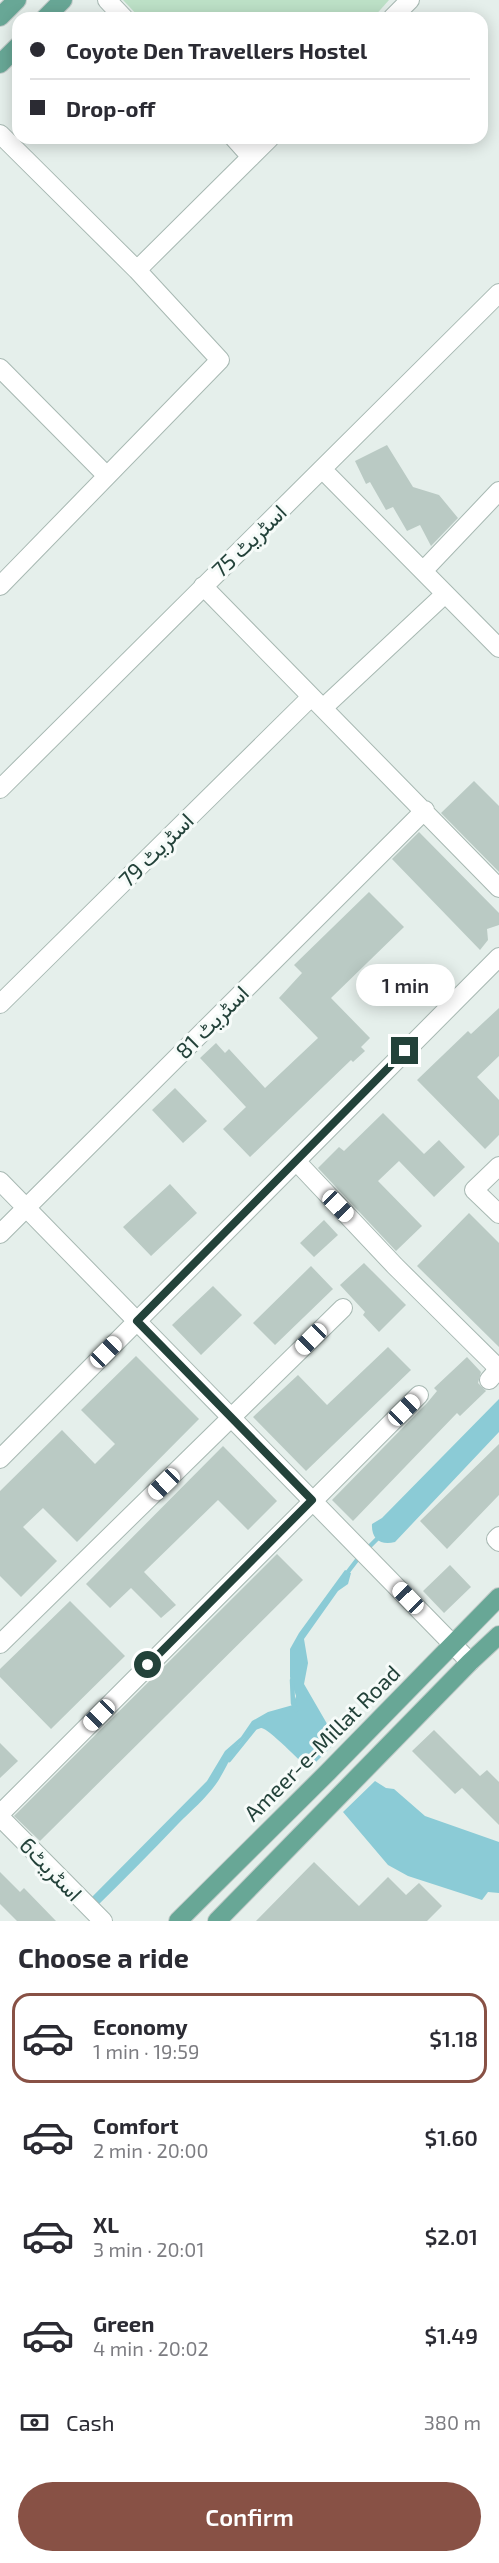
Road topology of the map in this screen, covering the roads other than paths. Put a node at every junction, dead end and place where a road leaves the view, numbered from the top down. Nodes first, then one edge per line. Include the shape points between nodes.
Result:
1 (17, 0) edge
2 (63, 0) edge
3 (107, 0) edge
4 (410, 0) edge
5 (51, 12) edge
6 (118, 12) edge
7 (398, 12) edge
8 (0, 16) edge
9 (12, 52) edge
10 (0, 64) edge
11 (0, 134) edge
12 (239, 144) edge
13 (264, 144) edge
14 (251, 157) junction
15 (137, 270) junction
16 (499, 293) edge
17 (0, 368) edge
18 (323, 470) junction
19 (107, 476) junction
20 (499, 491) edge
21 (423, 571) junction
22 (0, 586) edge
23 (203, 586) junction
24 (445, 594) junction
25 (499, 648) edge
26 (317, 703) junction
27 (0, 789) edge
28 (424, 810) junction
29 (499, 888) edge
30 (499, 957) edge
31 (0, 1004) edge
32 (296, 1161) junction
33 (499, 1166) edge
34 (0, 1181) edge
35 (26, 1208) junction
36 (499, 1214) edge
37 (0, 1234) edge
38 (343, 1308) dead end
39 (137, 1321) junction
40 (489, 1380) dead end
41 (419, 1395) dead end
42 (232, 1418) junction
43 (0, 1459) edge
44 (312, 1500) junction
45 (499, 1536) edge
46 (499, 1542) edge
47 (499, 1597) edge
48 (4, 1633) edge
49 (499, 1635) edge
50 (452, 1644) junction
51 (470, 1662) junction
52 (0, 1815) edge
53 (90, 1917) edge
54 (177, 1921) edge
55 (217, 1921) edge

1 - 8 main road
2 - 5 main road
3 - 6 street
4 - 7 street
9 - 10 main road
11 - 15 street
12 - 14 street
13 - 14 street
14 - 15 street
15 - 19 street via 220,360
16 - 18 street, اسٹریٹ 75
17 - 19 street
18 - 21 street
18 - 23 street, اسٹریٹ 75
19 - 22 street
20 - 21 street
21 - 24 street
23 - 26 street
23 - 27 street, اسٹریٹ 75
24 - 25 street
24 - 26 street, اسٹریٹ 79
26 - 28 street
26 - 31 street, اسٹریٹ 79
28 - 29 street
28 - 35 street, اسٹریٹ 81
30 - 32 street
32 - 39 street
32 - 40 street via 493,1363 497,1371
33 - 36 street via 474,1190
34 - 35 street
35 - 37 street, اسٹریٹ 81
35 - 39 street
38 - 42 street
39 - 42 street
39 - 43 street
41 - 44 street
42 - 44 street
42 - 48 street
44 - 50 street
44 - 52 street
45 - 46 street
47 - 50 main road, Ameer-e-Millat Road
49 - 51 main road
50 - 51 street
50 - 54 main road, Ameer-e-Millat Road
51 - 55 main road
52 - 53 street, اسٹریٹ6

